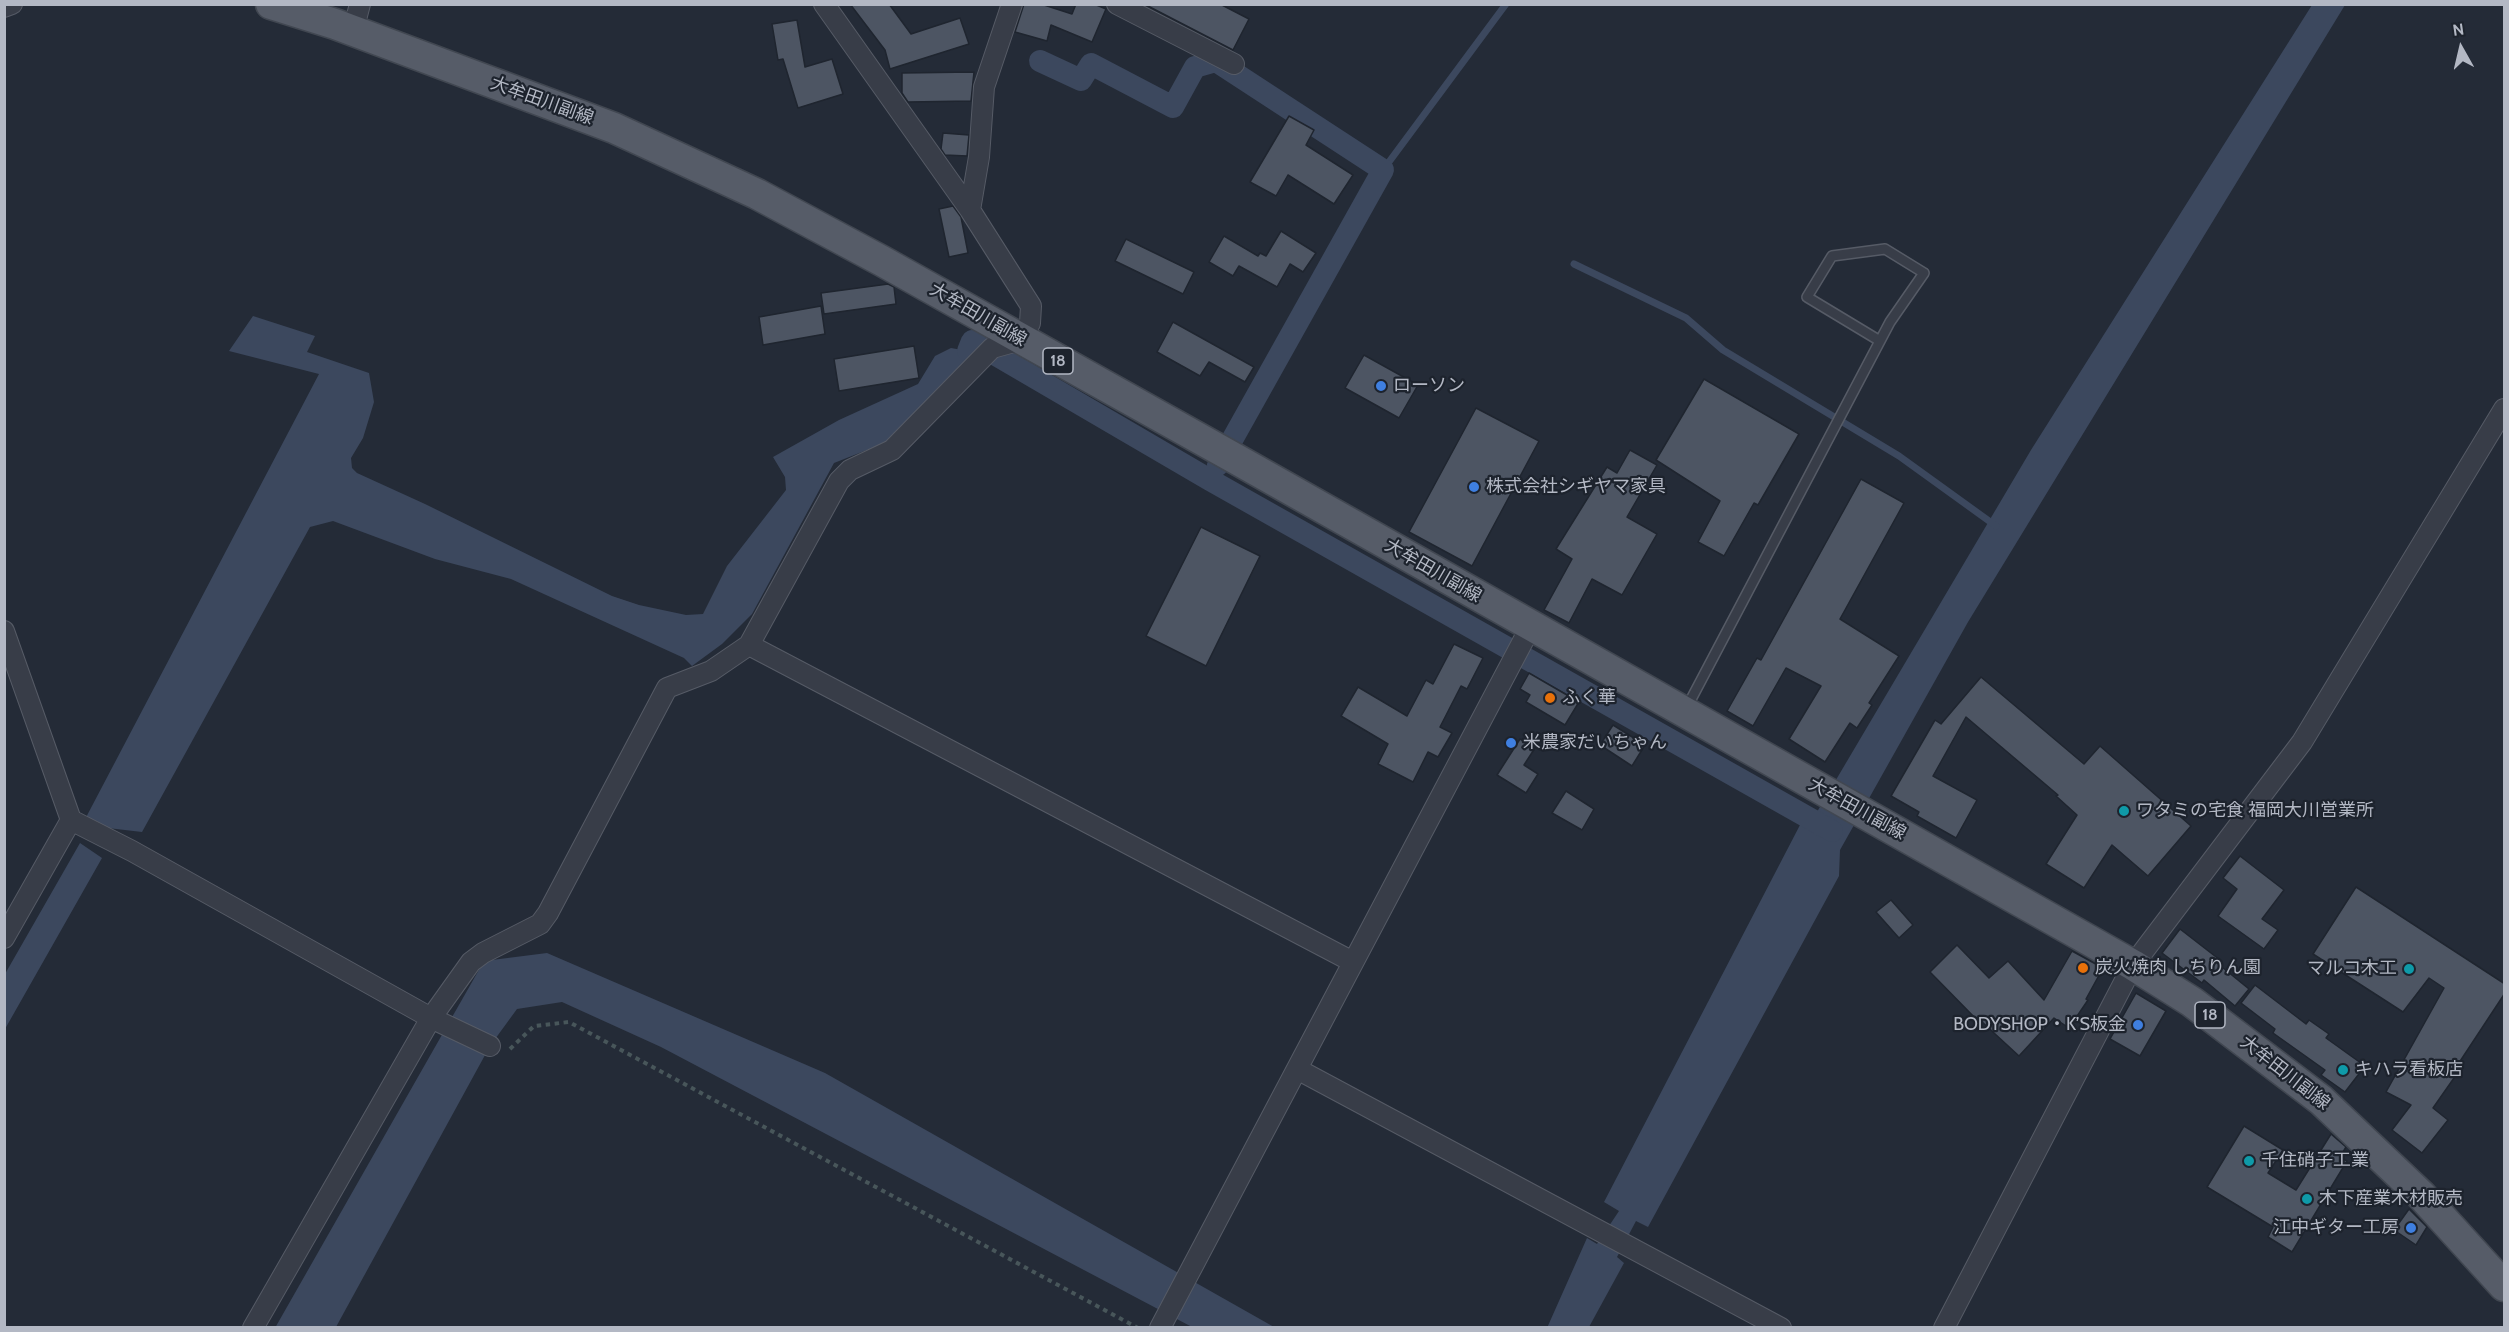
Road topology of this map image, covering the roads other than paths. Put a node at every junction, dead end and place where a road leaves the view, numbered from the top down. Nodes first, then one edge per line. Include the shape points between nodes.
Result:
1 (12, 4) edge
2 (271, 4) edge
3 (824, 4) edge
4 (1012, 4) edge
5 (1118, 4) edge
6 (4, 7) edge
7 (356, 18) edge
8 (1234, 64) dead end
9 (970, 210) junction
10 (1021, 340) junction
11 (1880, 341) junction
12 (2505, 409) edge
13 (1532, 626) junction
14 (4, 631) edge
15 (749, 645) junction
16 (1684, 712) junction
17 (77, 822) junction
18 (4, 938) edge
19 (1353, 962) junction
20 (2133, 964) junction
21 (440, 1022) junction
22 (490, 1047) road end
23 (1297, 1069) junction
24 (2505, 1286) edge
25 (1162, 1322) edge
26 (253, 1328) edge
27 (1781, 1328) edge
28 (1944, 1328) edge

1 - 6 street
2 - 7 main road, 大牟田川副線 / 18
3 - 9 street
4 - 9 street via 984,87
5 - 8 street
7 - 10 main road, 大牟田川副線 / 18 via 757,194
9 - 10 street via 1031,306 1030,323
10 - 13 main road, 大牟田川副線 / 18
10 - 15 street via 992,348 892,450 850,470 838,481
11 - 11 lane via 1924,273 1886,249 1832,256 1807,297
11 - 16 lane
12 - 20 street via 2302,742
13 - 16 main road, 大牟田川副線 / 18
13 - 19 street
14 - 17 street
15 - 19 street
15 - 21 street via 711,671 667,688 548,913 540,924 471,962
16 - 20 main road, 大牟田川副線 / 18
17 - 18 street
17 - 21 street
19 - 23 street
20 - 24 main road, 大牟田川副線 / 18 via 2192,1002 2321,1100 2422,1196
20 - 28 street
21 - 22 street
21 - 26 street
23 - 25 street
23 - 27 street

